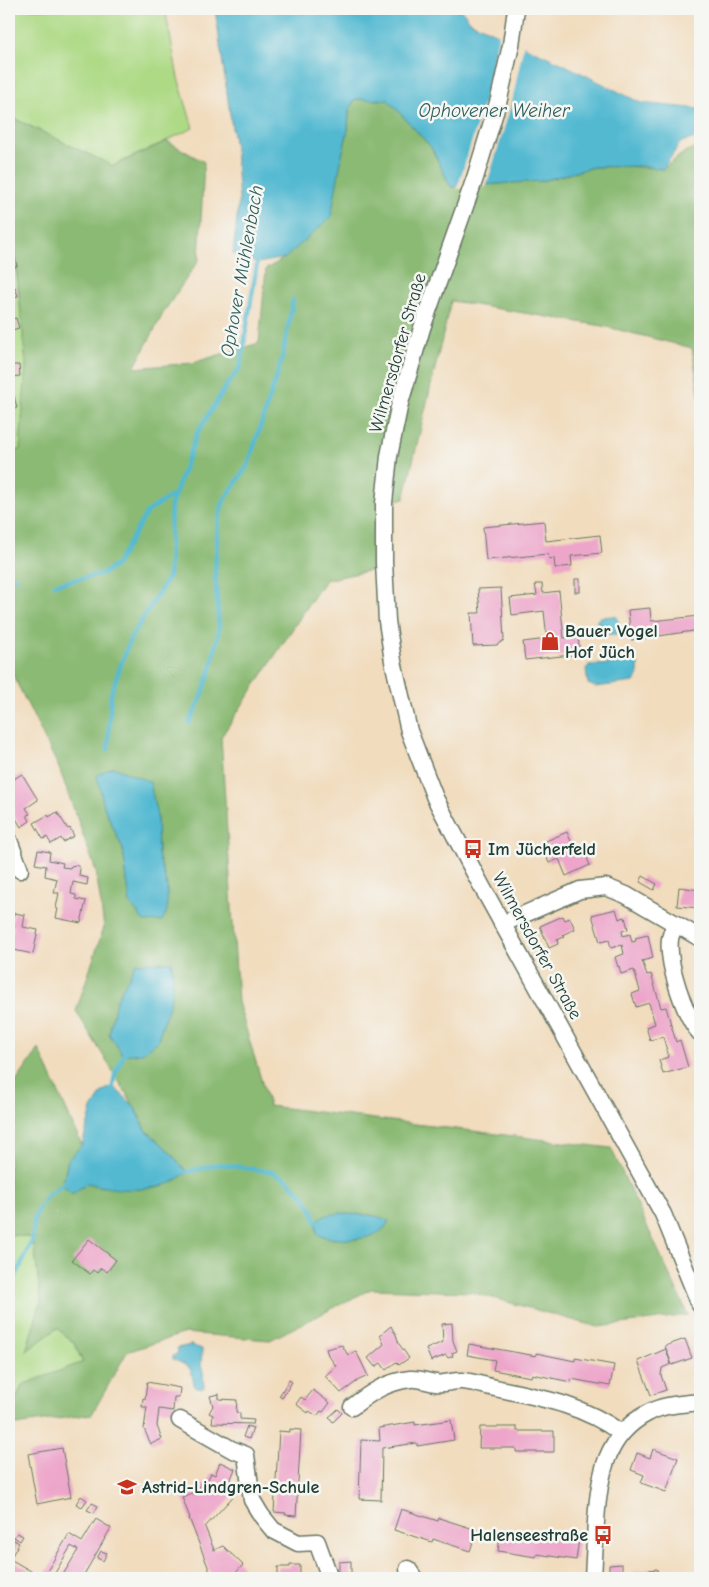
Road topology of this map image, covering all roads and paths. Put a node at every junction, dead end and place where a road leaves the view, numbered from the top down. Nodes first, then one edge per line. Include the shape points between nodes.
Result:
1 (516, 9) edge
2 (9, 840) edge
3 (20, 870) dead end
4 (502, 924) junction
5 (675, 924) junction
6 (700, 938) edge
7 (700, 1033) edge
8 (700, 1306) edge
9 (700, 1402) edge
10 (352, 1407) dead end
11 (180, 1420) dead end
12 (621, 1433) junction
13 (330, 1578) edge
14 (593, 1578) edge

1 - 4 street, Wilmersdorfer Straße via 500,100 422,328 400,403 384,503 385,592 393,661 409,730 435,798
2 - 3 street
4 - 5 street via 580,890 597,887 626,895
4 - 8 street, Wilmersdorfer Straße via 663,1214
5 - 6 street
5 - 7 street via 670,939 672,962 684,1007
9 - 12 street via 666,1406 649,1412
10 - 12 street via 377,1389 410,1379 438,1384 463,1381 562,1404 594,1415
11 - 13 street via 246,1455 252,1500 261,1515 273,1530 298,1543 316,1542
12 - 14 street via 600,1479

